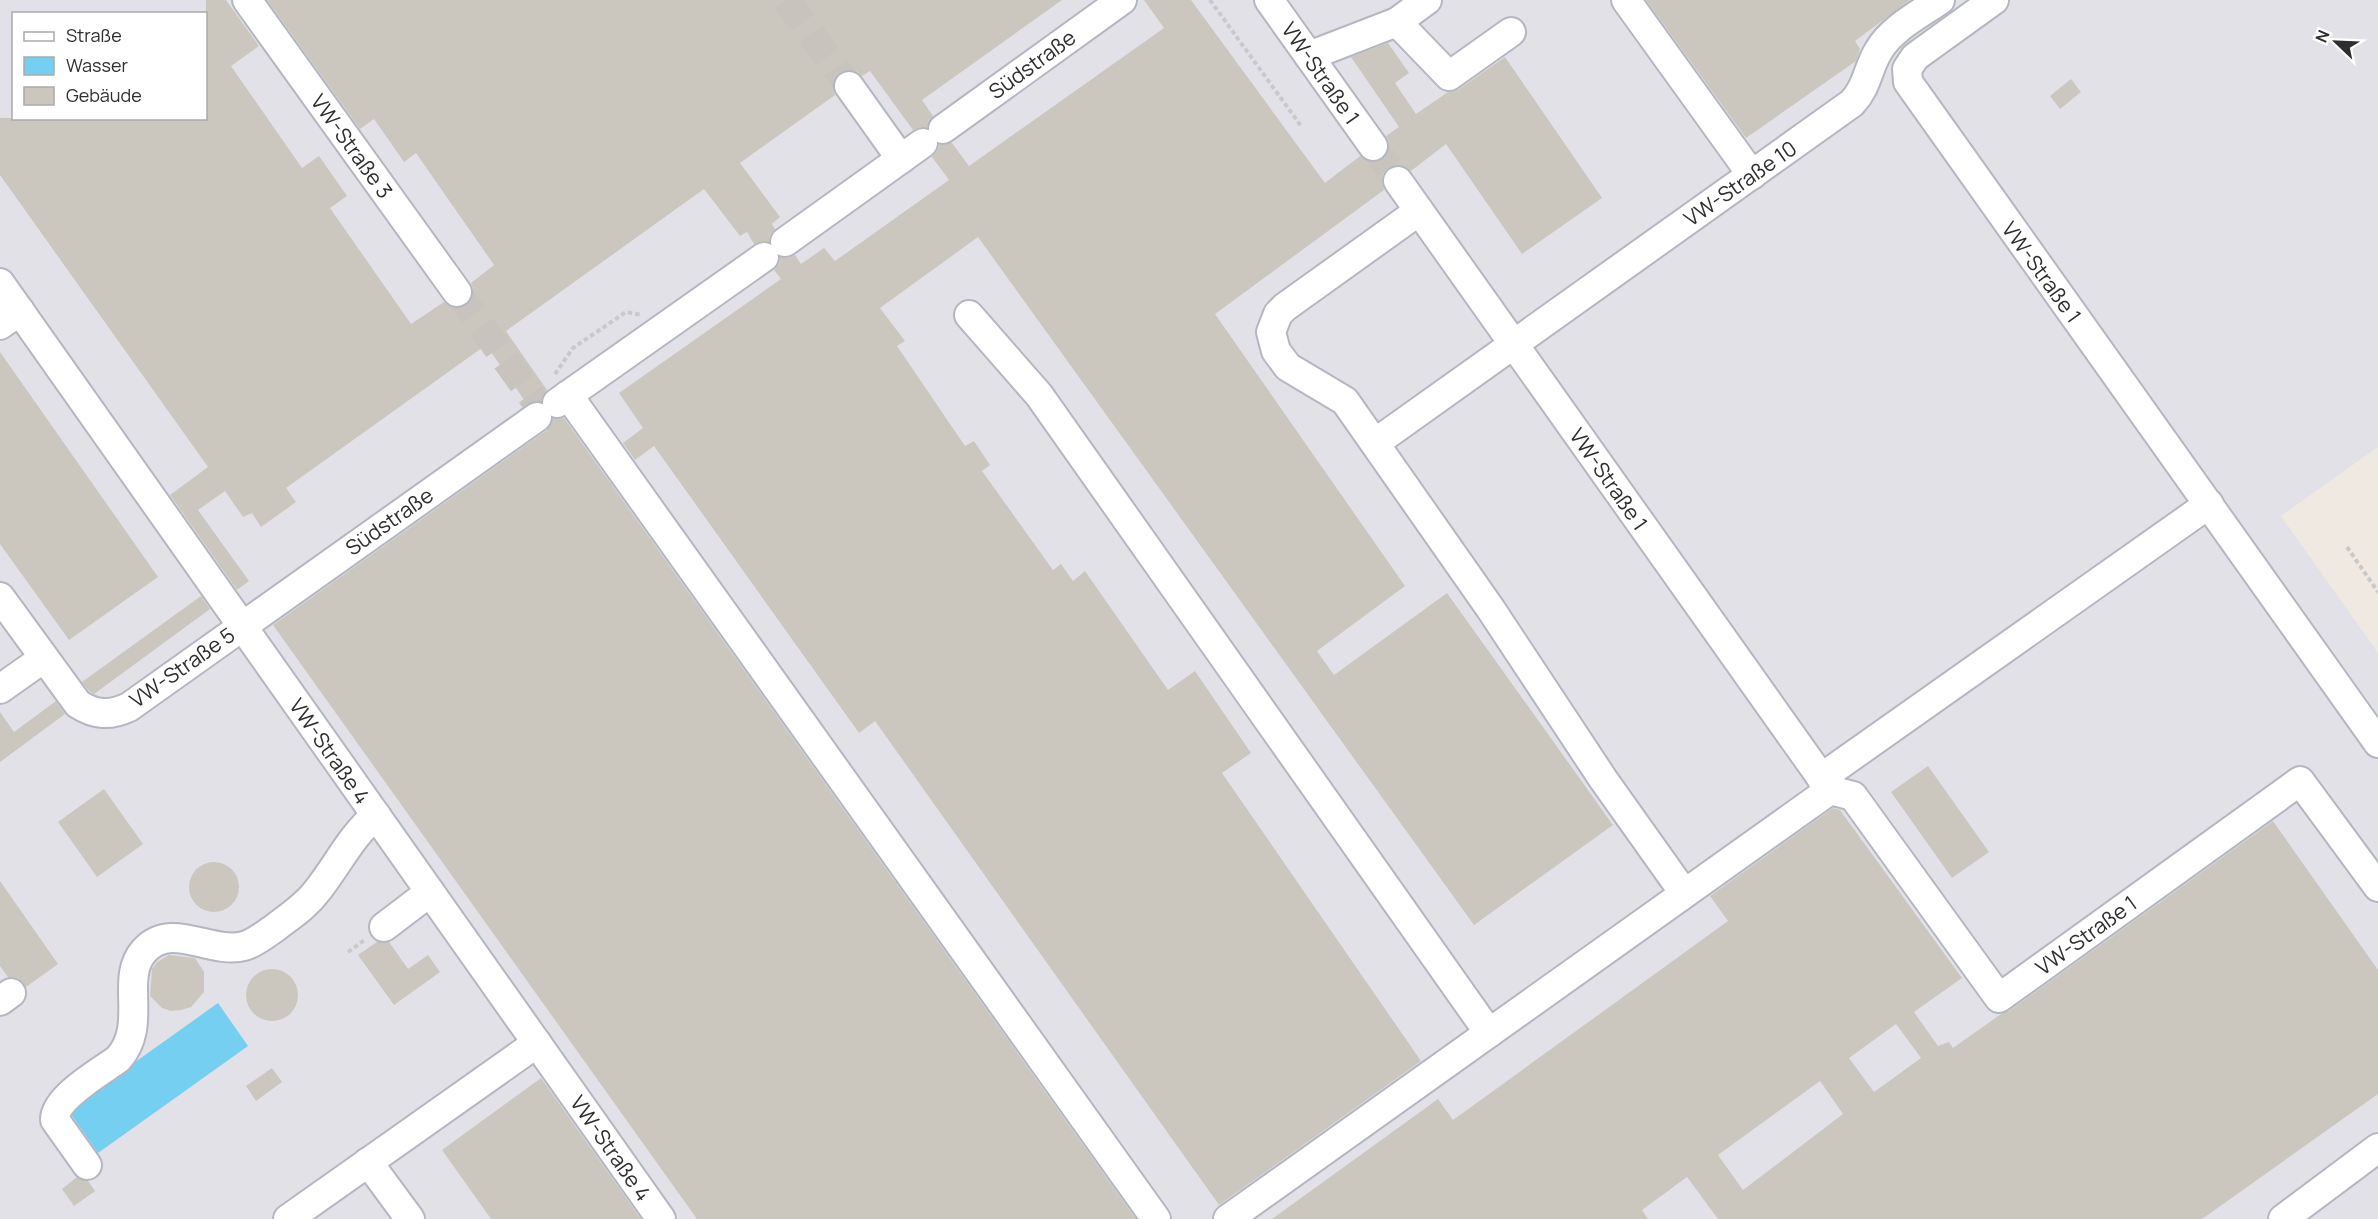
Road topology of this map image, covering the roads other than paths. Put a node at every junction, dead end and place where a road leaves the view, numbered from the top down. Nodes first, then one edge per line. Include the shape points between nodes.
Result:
1 (248, 0) edge
2 (1122, 0) edge
3 (1269, 0) edge
4 (1427, 0) edge
5 (1626, 0) edge
6 (1940, 0) edge
7 (1994, 0) edge
8 (1397, 22) junction
9 (1511, 32) dead end
10 (1309, 56) junction
11 (849, 86) tunnel mouth
12 (922, 144) junction
13 (1373, 146) tunnel mouth
14 (1752, 175) junction
15 (1398, 181) tunnel mouth
16 (1419, 211) junction
17 (0, 283) edge
18 (457, 292) tunnel mouth
19 (969, 315) dead end
20 (10, 318) edge
21 (1513, 343) junction
22 (554, 405) junction
23 (1375, 443) junction
24 (2209, 504) junction
25 (0, 597) edge
26 (242, 625) junction
27 (44, 658) junction
28 (0, 689) edge
29 (2378, 743) edge
30 (1835, 788) junction
31 (376, 815) junction
32 (2378, 887) edge
33 (430, 892) junction
34 (1684, 893) junction
35 (384, 927) dead end
36 (1489, 1033) junction
37 (537, 1043) junction
38 (2378, 1148) edge
39 (368, 1162) junction
40 (87, 1165) dead end
41 (658, 1218) edge
42 (288, 1219) edge
43 (410, 1219) edge
44 (1156, 1219) edge
45 (1228, 1219) edge
46 (2283, 1219) edge

1 - 18 street, VW-Straße 3
2 - 12 street, Südstraße
3 - 10 street, VW-Straße 1
4 - 8 street
5 - 14 street
6 - 14 street, VW-Straße 10 via 1887,39 1861,94 1852,104
7 - 24 street, VW-Straße 1 via 1915,57 1907,69 1908,82
8 - 9 street via 1449,75
8 - 10 street
10 - 13 street, VW-Straße 1
11 - 12 street
12 - 22 street, Südstraße
14 - 21 street, VW-Straße 10
15 - 16 street, VW-Straße 1
16 - 21 street, VW-Straße 1
16 - 23 street via 1285,307 1272,332 1276,351 1288,367 1346,401
17 - 20 street, VW-Straße 4
19 - 36 street via 1039,395
20 - 26 street, VW-Straße 4
21 - 23 street, VW-Straße 10
21 - 30 street, VW-Straße 1
22 - 26 street, Südstraße
22 - 44 street
23 - 34 street
24 - 29 street, VW-Straße 1
24 - 30 street
25 - 27 street, VW-Straße 5
26 - 27 street, VW-Straße 5 via 118,712 96,713 78,704
26 - 31 street, VW-Straße 4
27 - 28 street
30 - 32 street, VW-Straße 1 via 1999,998 2300,781
30 - 34 street
31 - 33 street, VW-Straße 4
31 - 40 street via 358,832 310,900 264,936 244,946 228,947 160,939 142,952 134,971 135,1018 125,1052 63,1100 54,1112 55,1120
33 - 35 street
33 - 37 street, VW-Straße 4
34 - 36 street
36 - 45 street
37 - 39 street
37 - 41 street, VW-Straße 4
38 - 46 street
39 - 42 street
39 - 43 street

